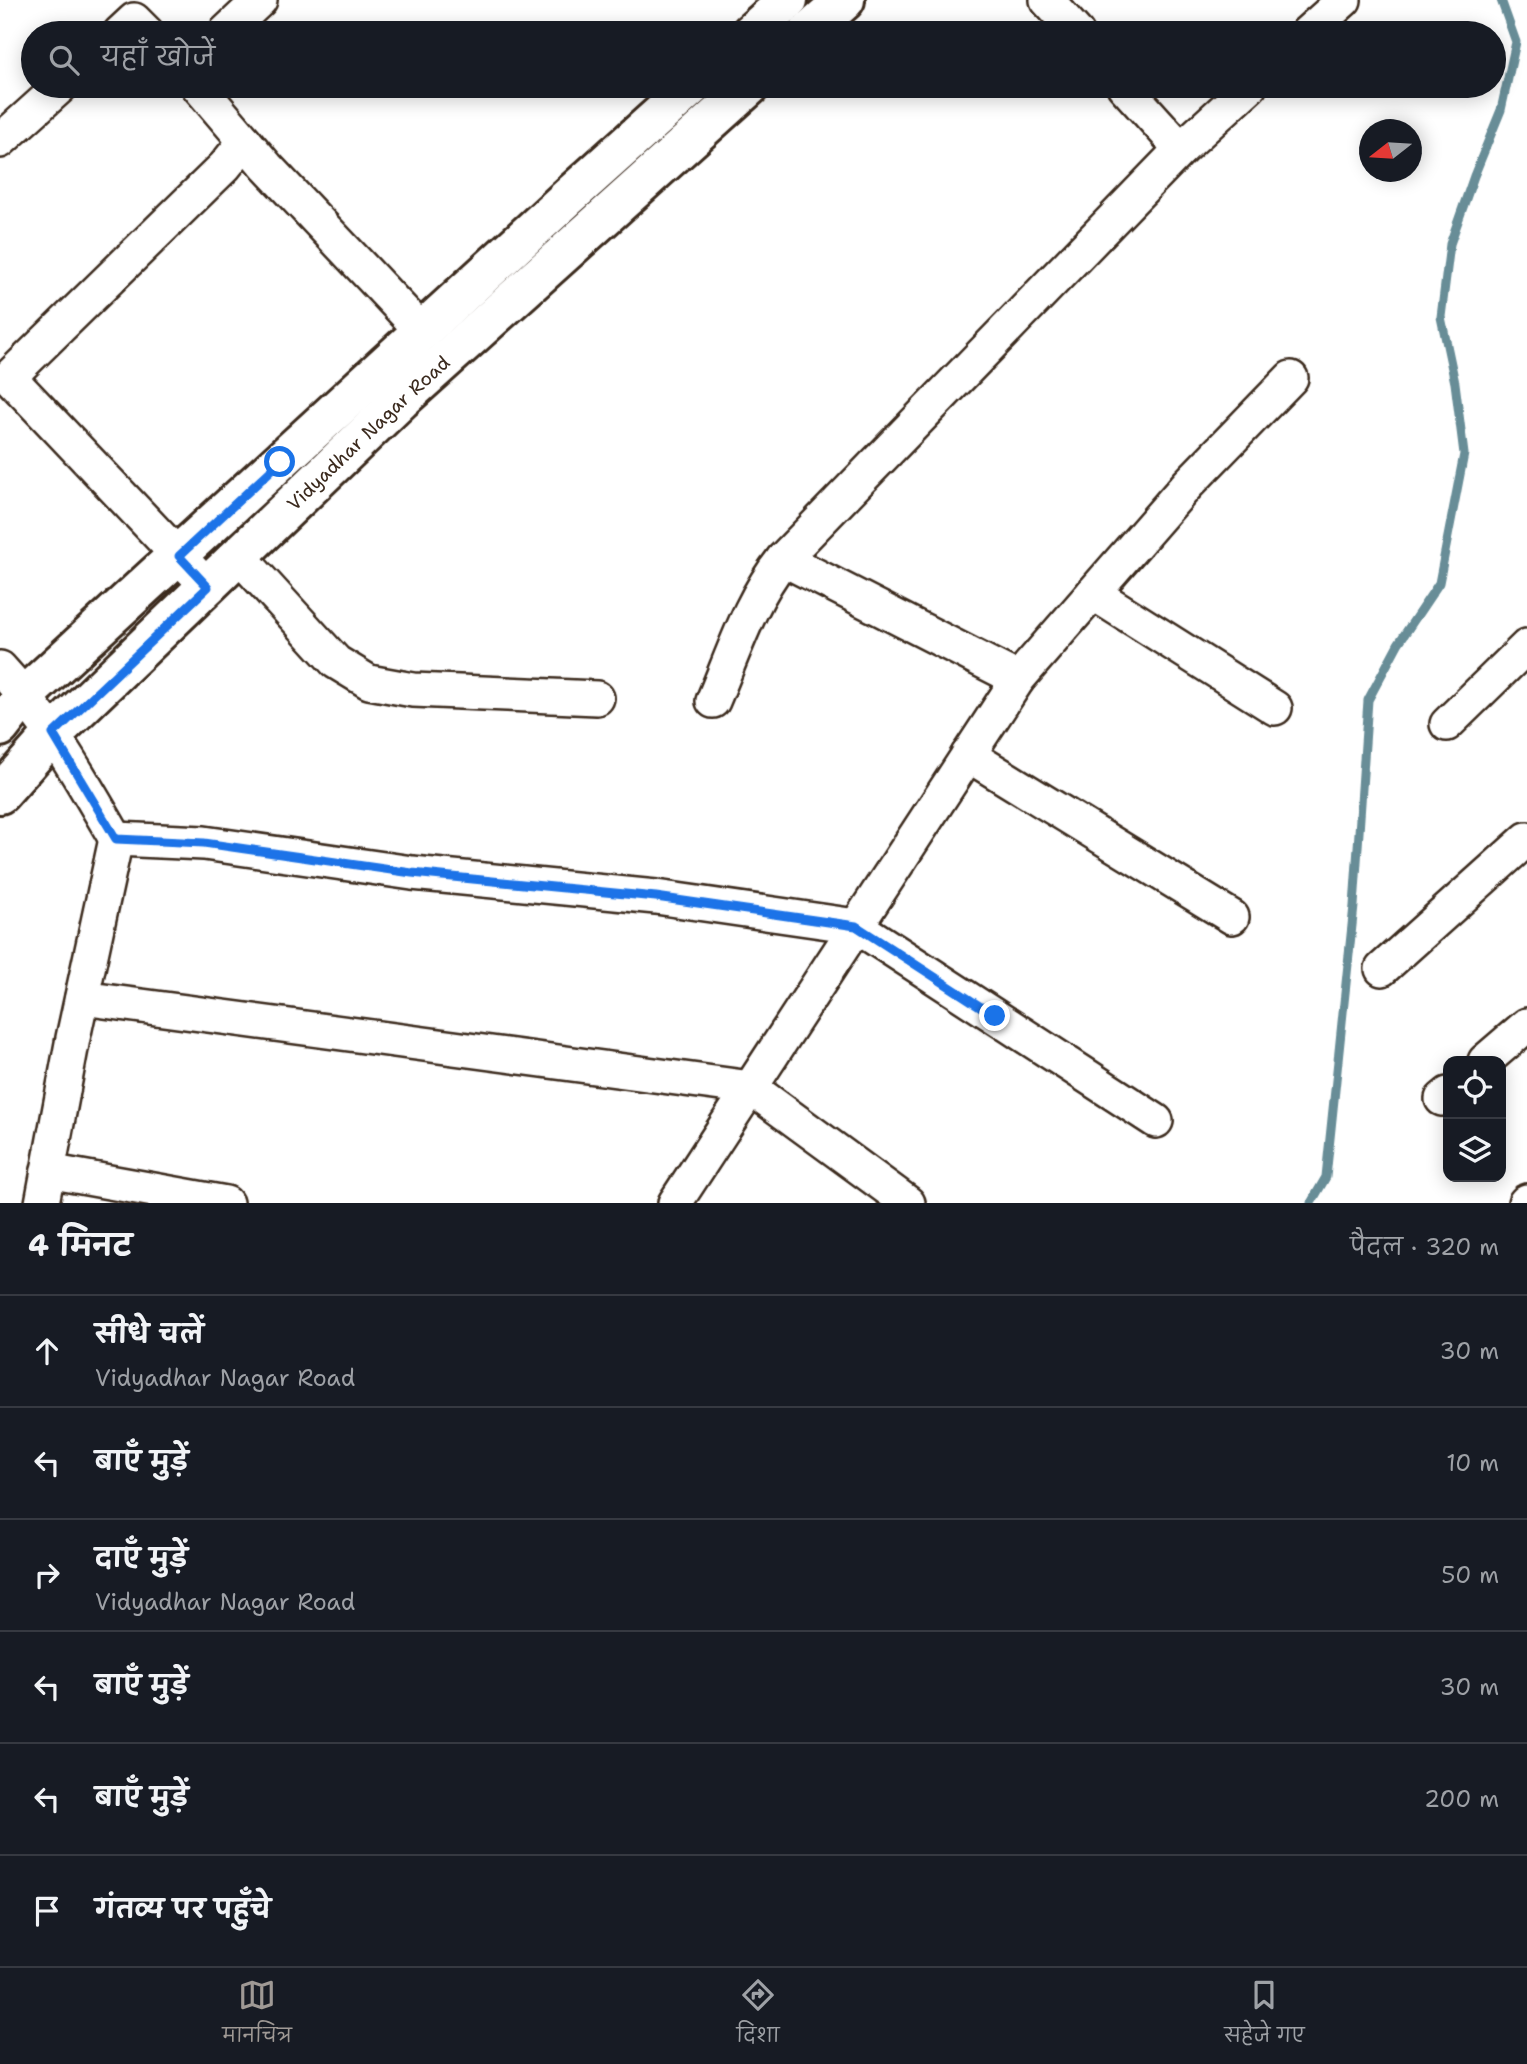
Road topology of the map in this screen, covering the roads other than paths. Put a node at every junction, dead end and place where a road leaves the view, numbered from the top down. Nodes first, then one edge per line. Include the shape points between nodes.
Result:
1 (788, 0) edge
2 (845, 0) edge
3 (1047, 0) edge
4 (1344, 0) edge
5 (764, 21) edge
6 (821, 21) edge
7 (1066, 21) edge
8 (1320, 21) edge
9 (48, 98) edge
10 (208, 98) edge
11 (679, 98) edge
12 (737, 98) edge
13 (1135, 98) edge
14 (1237, 98) edge
15 (0, 141) edge
16 (245, 141) junction
17 (1181, 149) junction
18 (422, 331) junction
19 (5, 372) edge
20 (1291, 378) dead end
21 (179, 556) junction
22 (240, 557) junction
23 (783, 559) junction
24 (208, 587) junction
25 (1093, 593) junction
26 (1527, 646) edge
27 (0, 668) edge
28 (1018, 679) junction
29 (26, 695) junction
30 (597, 698) dead end
31 (713, 701) dead end
32 (1275, 708) dead end
33 (1447, 724) dead end
34 (0, 727) edge
35 (53, 734) junction
36 (968, 755) junction
37 (0, 794) edge
38 (116, 839) junction
39 (1527, 839) edge
40 (1232, 917) dead end
41 (856, 926) junction
42 (1382, 969) dead end
43 (82, 998) junction
44 (1527, 1025) edge
45 (1491, 1056) edge
46 (751, 1088) junction
47 (1156, 1121) dead end
48 (45, 1187) edge
49 (226, 1203) edge
50 (676, 1203) edge
51 (908, 1203) edge

1 - 5 main road
2 - 6 main road
3 - 7 street
4 - 8 street
9 - 15 street
10 - 16 street
11 - 18 main road, Vidyadhar Nagar Road
12 - 22 main road, Vidyadhar Nagar Road via 401,400
13 - 17 street
14 - 17 street
16 - 18 street
16 - 19 street via 225,166
17 - 23 street
18 - 21 main road, Vidyadhar Nagar Road
19 - 21 street
20 - 25 street via 1188,484
21 - 24 street
21 - 29 main road, Vidyadhar Nagar Road
22 - 24 main road, Vidyadhar Nagar Road
22 - 30 street via 335,662 369,682 413,690
23 - 28 street
23 - 31 street via 754,604
24 - 35 main road, Vidyadhar Nagar Road
25 - 28 street
25 - 32 street
26 - 33 street
27 - 29 street
28 - 36 street
29 - 34 main road, Vidyadhar Nagar Road
29 - 35 street
35 - 37 main road, Vidyadhar Nagar Road
35 - 38 street
36 - 40 street
36 - 41 street
38 - 41 street via 204,843 412,873 656,897
38 - 43 street
39 - 42 street
41 - 46 street
41 - 47 street
43 - 46 street
43 - 48 street
44 - 45 street
46 - 50 street
46 - 51 street
48 - 49 street

